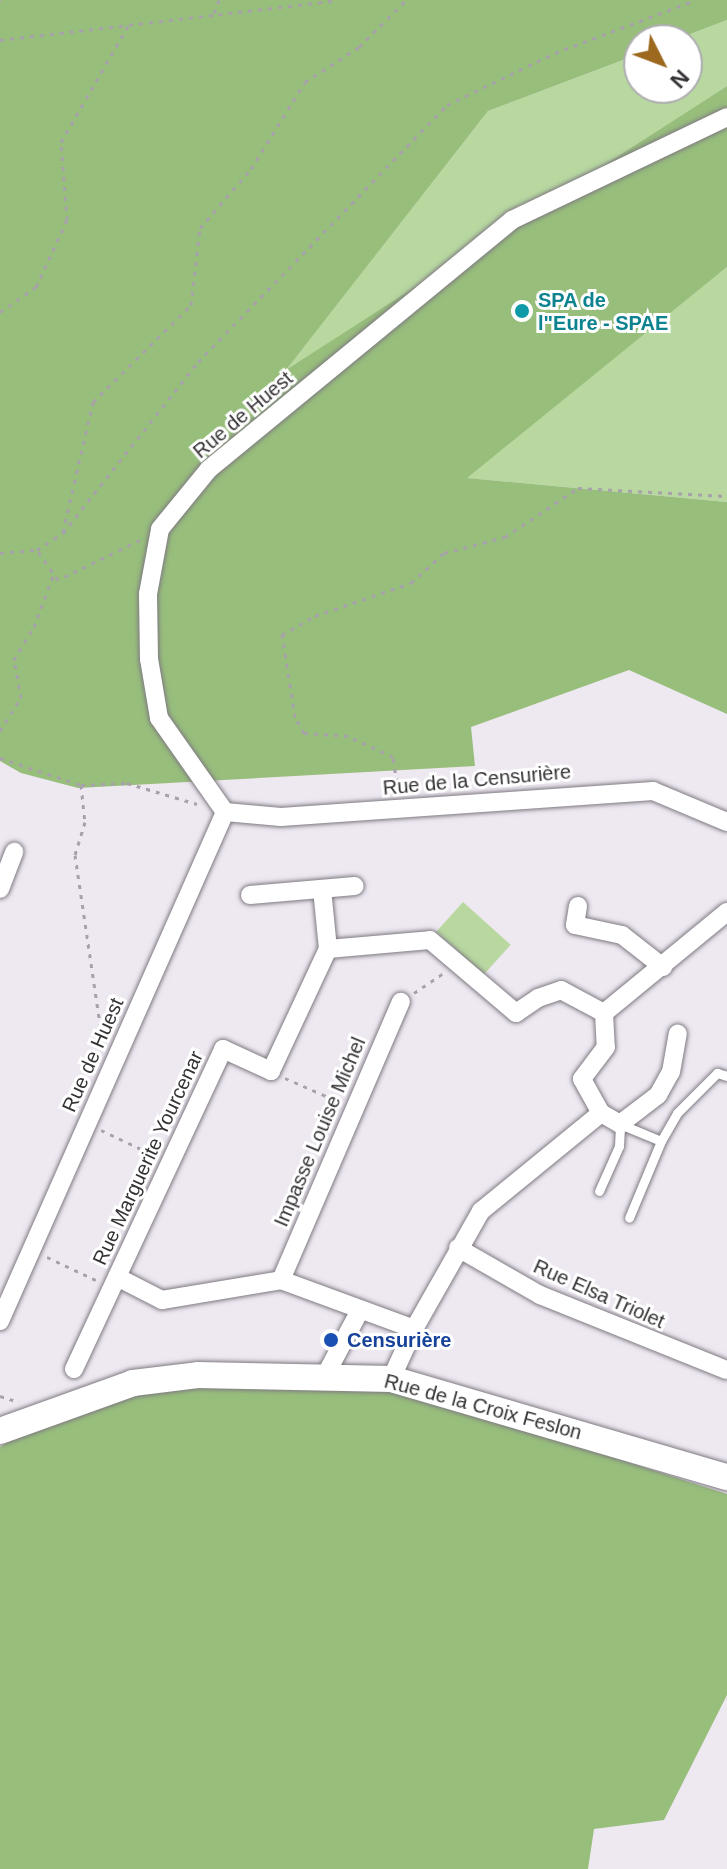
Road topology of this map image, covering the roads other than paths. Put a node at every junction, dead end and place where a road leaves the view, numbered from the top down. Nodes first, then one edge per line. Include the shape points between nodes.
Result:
1 (727, 117) edge
2 (225, 812) junction
3 (727, 822) edge
4 (14, 852) dead end
5 (355, 886) dead end
6 (0, 889) edge
7 (322, 889) junction
8 (250, 895) dead end
9 (578, 906) dead end
10 (727, 912) edge
11 (328, 949) junction
12 (663, 967) junction
13 (401, 1002) road end
14 (604, 1013) junction
15 (678, 1034) dead end
16 (727, 1076) edge
17 (601, 1113) junction
18 (620, 1124) junction
19 (661, 1141) junction
20 (599, 1191) dead end
21 (629, 1218) dead end
22 (458, 1248) junction
23 (281, 1280) junction
24 (115, 1282) junction
25 (359, 1312) junction
26 (0, 1321) edge
27 (414, 1329) junction
28 (74, 1369) dead end
29 (727, 1370) edge
30 (325, 1376) junction
31 (391, 1379) junction
32 (46, 1410) junction
33 (0, 1411) edge
34 (0, 1431) edge
35 (727, 1477) edge

1 - 2 street, Rue de Huest via 512,220 209,469 160,529 148,594 149,659 159,718
2 - 3 street, Rue de la Censurière via 281,817 653,791
2 - 26 street, Rue de Huest
4 - 6 street
5 - 7 street
7 - 8 street
7 - 11 street
9 - 12 street via 575,925 622,935
10 - 12 street
11 - 14 street via 430,940 516,1013 561,990
11 - 24 street, Rue Marguerite Yourcenar via 271,1071 223,1049
12 - 14 street
13 - 23 street, Impasse Louise Michel
14 - 17 street via 606,1047 582,1079
15 - 18 street via 671,1072 658,1095
16 - 19 lane via 717,1073 677,1113
17 - 18 street
17 - 22 street via 481,1211
18 - 19 lane
18 - 20 lane via 619,1146
19 - 21 lane
22 - 27 street
22 - 29 street, Rue Elsa Triolet via 540,1295
23 - 24 street via 162,1300
23 - 25 street
24 - 28 street, Rue Marguerite Yourcenar
25 - 27 street
25 - 30 street
27 - 31 street
30 - 31 street, Rue de la Croix Feslon
30 - 32 street, Rue de la Croix Feslon via 198,1375 133,1383
31 - 35 street, Rue de la Croix Feslon
32 - 33 street, Rue de la Croix Feslon
32 - 34 street, Rue de la Croix Feslon

